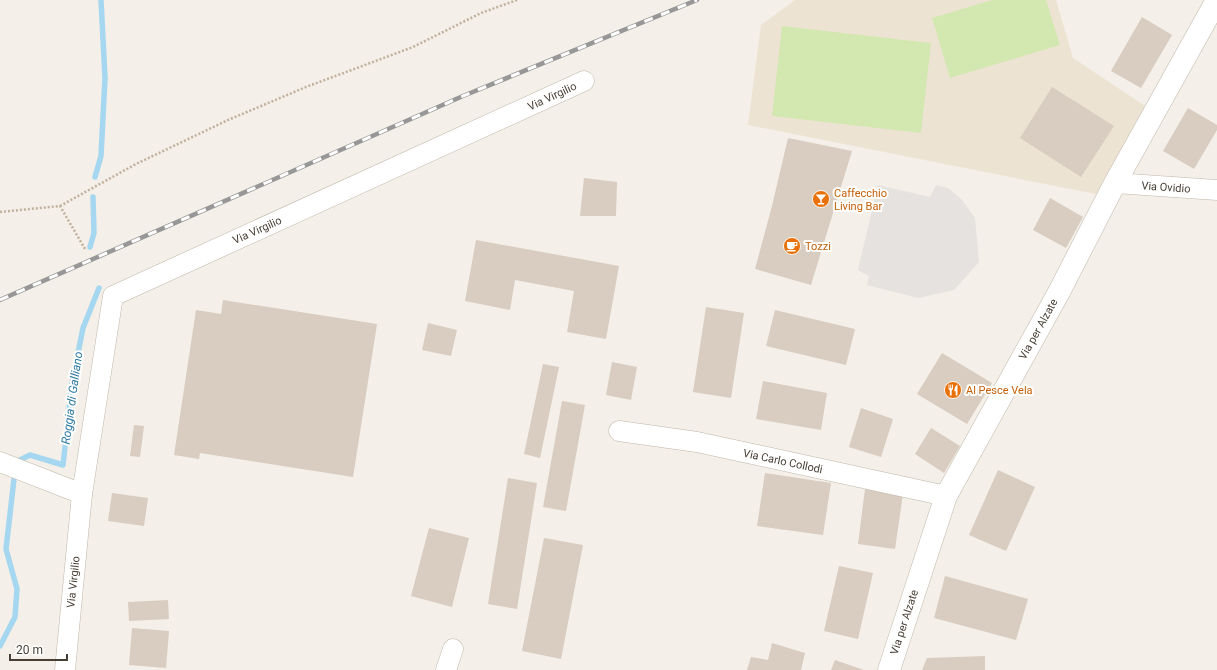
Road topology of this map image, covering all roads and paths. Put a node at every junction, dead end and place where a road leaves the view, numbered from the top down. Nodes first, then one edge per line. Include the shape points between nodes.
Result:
1 (517, 0) edge
2 (1217, 0) edge
3 (584, 81) dead end
4 (1115, 183) junction
5 (1217, 190) edge
6 (60, 206) junction
7 (0, 212) edge
8 (85, 248) dead end
9 (619, 431) dead end
10 (0, 462) edge
11 (82, 494) junction
12 (946, 496) junction
13 (452, 650) dead end
14 (65, 670) edge
15 (446, 670) edge
16 (889, 670) edge

1 - 6 path via 481,13 413,47 306,87 228,120 136,164
2 - 4 street, Via per Alzate
3 - 11 street, Via Virgilio via 113,296
4 - 5 street, Via Ovidio
4 - 12 street, Via per Alzate via 1059,292
6 - 7 path
6 - 8 path
9 - 12 street, Via Carlo Collodi via 697,442
10 - 11 street
11 - 14 street, Via Virgilio
12 - 16 street, Via per Alzate
13 - 15 street

